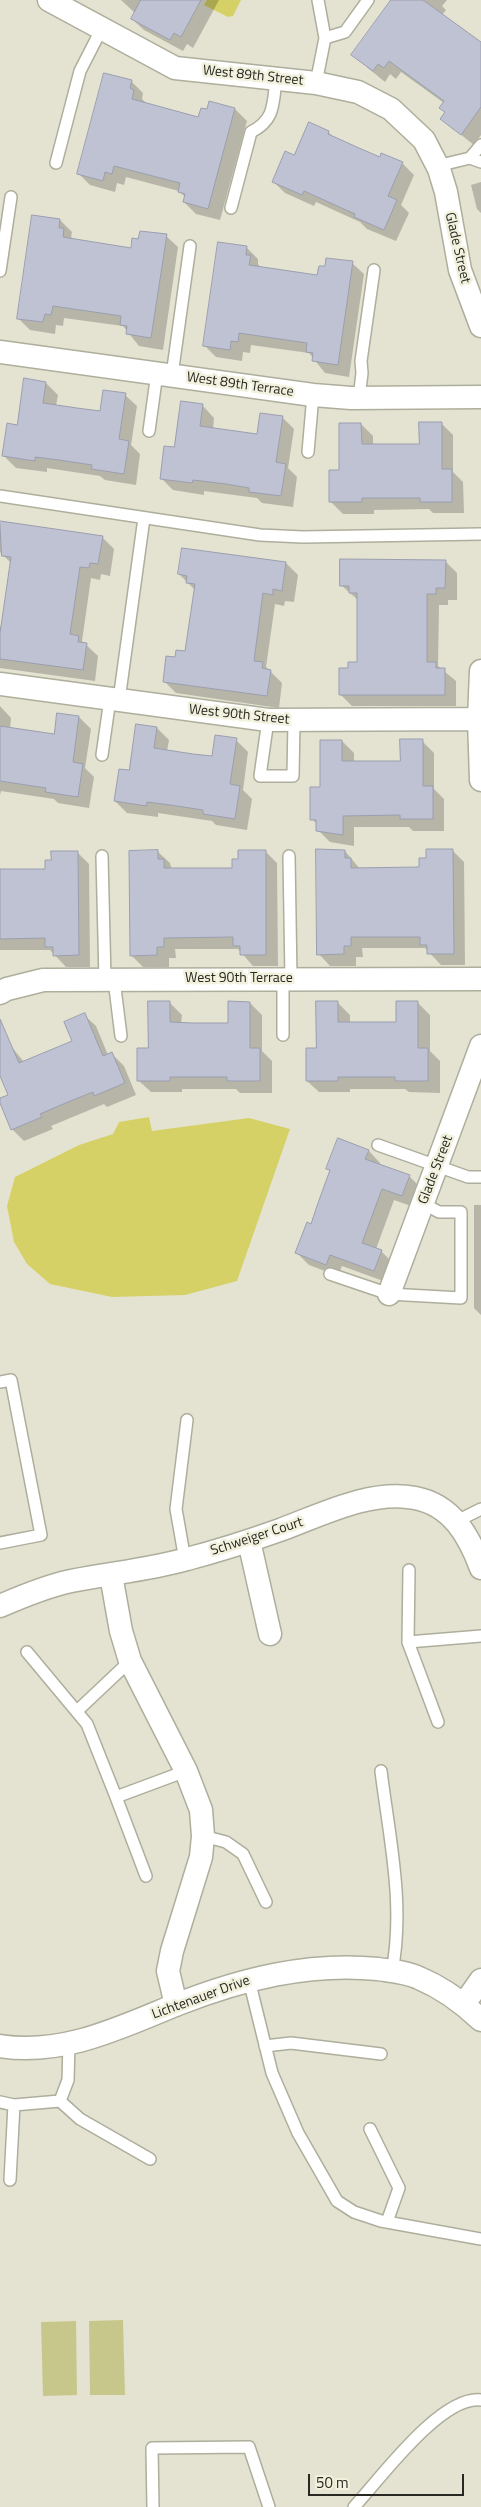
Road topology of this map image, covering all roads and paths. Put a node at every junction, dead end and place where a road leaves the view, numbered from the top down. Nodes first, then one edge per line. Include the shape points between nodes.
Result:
1 (48, 0) edge
2 (318, 0) edge
3 (368, 0) edge
4 (102, 30) junction
5 (325, 38) junction
6 (276, 79) junction
7 (316, 83) junction
8 (481, 145) edge
9 (476, 160) edge
10 (56, 163) dead end
11 (438, 167) junction
12 (11, 197) dead end
13 (231, 208) dead end
14 (190, 246) dead end
15 (374, 270) dead end
16 (0, 272) edge
17 (481, 326) edge
18 (0, 352) edge
19 (165, 374) junction
20 (313, 395) junction
21 (481, 397) edge
22 (359, 398) junction
23 (149, 431) dead end
24 (308, 452) dead end
25 (0, 496) edge
26 (144, 518) junction
27 (481, 534) edge
28 (481, 671) edge
29 (0, 684) edge
30 (114, 699) junction
31 (480, 719) edge
32 (268, 720) junction
33 (294, 721) junction
34 (102, 755) dead end
35 (481, 780) edge
36 (102, 856) dead end
37 (290, 856) dead end
38 (481, 978) edge
39 (287, 979) junction
40 (109, 980) junction
41 (0, 993) edge
42 (283, 1035) dead end
43 (122, 1036) dead end
44 (481, 1046) edge
45 (378, 1145) dead end
46 (438, 1166) junction
47 (481, 1177) edge
48 (424, 1204) junction
49 (330, 1274) dead end
50 (389, 1294) junction
51 (0, 1382) edge
52 (188, 1420) dead end
53 (481, 1509) edge
54 (457, 1521) junction
55 (249, 1541) junction
56 (0, 1543) edge
57 (185, 1560) junction
58 (481, 1568) edge
59 (409, 1570) dead end
60 (112, 1575) junction
61 (0, 1606) edge
62 (270, 1634) dead end
63 (481, 1636) edge
64 (408, 1642) junction
65 (26, 1652) dead end
66 (130, 1661) junction
67 (77, 1711) junction
68 (438, 1722) dead end
69 (381, 1771) dead end
70 (186, 1772) junction
71 (116, 1797) junction
72 (204, 1836) junction
73 (146, 1876) dead end
74 (266, 1902) dead end
75 (392, 1971) junction
76 (249, 1980) junction
77 (481, 1980) edge
78 (464, 2004) junction
79 (176, 2005) junction
80 (481, 2020) edge
81 (69, 2044) junction
82 (0, 2046) edge
83 (265, 2046) junction
84 (381, 2054) dead end
85 (60, 2101) junction
86 (0, 2102) edge
87 (14, 2105) junction
88 (370, 2129) dead end
89 (150, 2160) dead end
90 (10, 2180) dead end
91 (387, 2222) junction
92 (481, 2239) edge
93 (481, 2400) edge
94 (152, 2507) edge
95 (269, 2507) edge
96 (354, 2507) edge

1 - 4 street, West 89th Street
2 - 5 lane
3 - 5 lane via 346,32
4 - 6 street, West 89th Street via 174,68
4 - 10 lane via 80,71
5 - 7 lane
6 - 7 street, West 89th Street
6 - 13 lane via 271,114 263,126 251,132
7 - 11 street, West 89th Street via 358,92 391,109 424,140
8 - 9 lane
9 - 11 lane
11 - 17 street, Glade Street via 446,192 460,270
12 - 16 lane
14 - 19 lane
15 - 22 lane
18 - 19 street, West 89th Terrace
19 - 20 street, West 89th Terrace
19 - 23 lane
20 - 22 street, West 89th Terrace
20 - 24 lane
21 - 22 street, West 89th Terrace
25 - 26 lane
26 - 27 lane via 260,535
26 - 30 lane
28 - 31 street
29 - 30 street, West 90th Street
30 - 32 street, West 90th Street
30 - 34 lane
31 - 33 street, West 90th Street
31 - 35 street
32 - 33 street, West 90th Street
32 - 33 lane via 260,776 293,776
36 - 40 lane
37 - 39 lane
38 - 39 street, West 90th Terrace
39 - 40 street, West 90th Terrace
39 - 42 lane
40 - 41 street, West 90th Terrace via 43,980
40 - 43 lane
44 - 46 street, Glade Street
45 - 46 lane
46 - 47 lane via 468,1177
46 - 48 street, Glade Street
48 - 50 street, Glade Street
48 - 50 lane via 439,1212 462,1212 462,1298
49 - 50 lane
51 - 56 lane via 11,1380 41,1534
52 - 57 lane via 176,1509
53 - 54 lane
54 - 55 street, Schweiger Court via 435,1505 395,1495 346,1507
54 - 58 street, Schweiger Court
55 - 57 street, Schweiger Court
55 - 62 street
57 - 60 street, Schweiger Court
59 - 64 lane
60 - 61 street, Schweiger Court via 54,1586
60 - 66 street via 121,1631
63 - 64 lane
64 - 68 lane
65 - 67 lane
66 - 67 lane
66 - 70 street
67 - 71 lane via 87,1724
69 - 75 lane via 398,1912
70 - 71 lane
70 - 72 street via 201,1810
71 - 73 lane
72 - 74 lane via 226,1842 243,1854
72 - 79 street via 201,1857 168,1971
75 - 76 street, Lichtenauer Drive via 337,1967
75 - 78 street, Lichtenauer Drive via 418,1977
76 - 79 street, Lichtenauer Drive
76 - 83 lane
77 - 78 street
78 - 80 street, Lichtenauer Drive
79 - 81 street, Lichtenauer Drive
81 - 82 street, Lichtenauer Drive via 53,2047
81 - 85 lane via 68,2080
83 - 84 lane via 291,2043
83 - 91 lane via 272,2073 298,2133 337,2201 354,2212
85 - 87 lane
85 - 89 lane via 80,2119
86 - 87 lane
87 - 90 lane
88 - 91 lane via 399,2188
91 - 92 lane
93 - 96 lane via 472,2399 455,2405 432,2421
94 - 95 lane via 152,2448 249,2447

